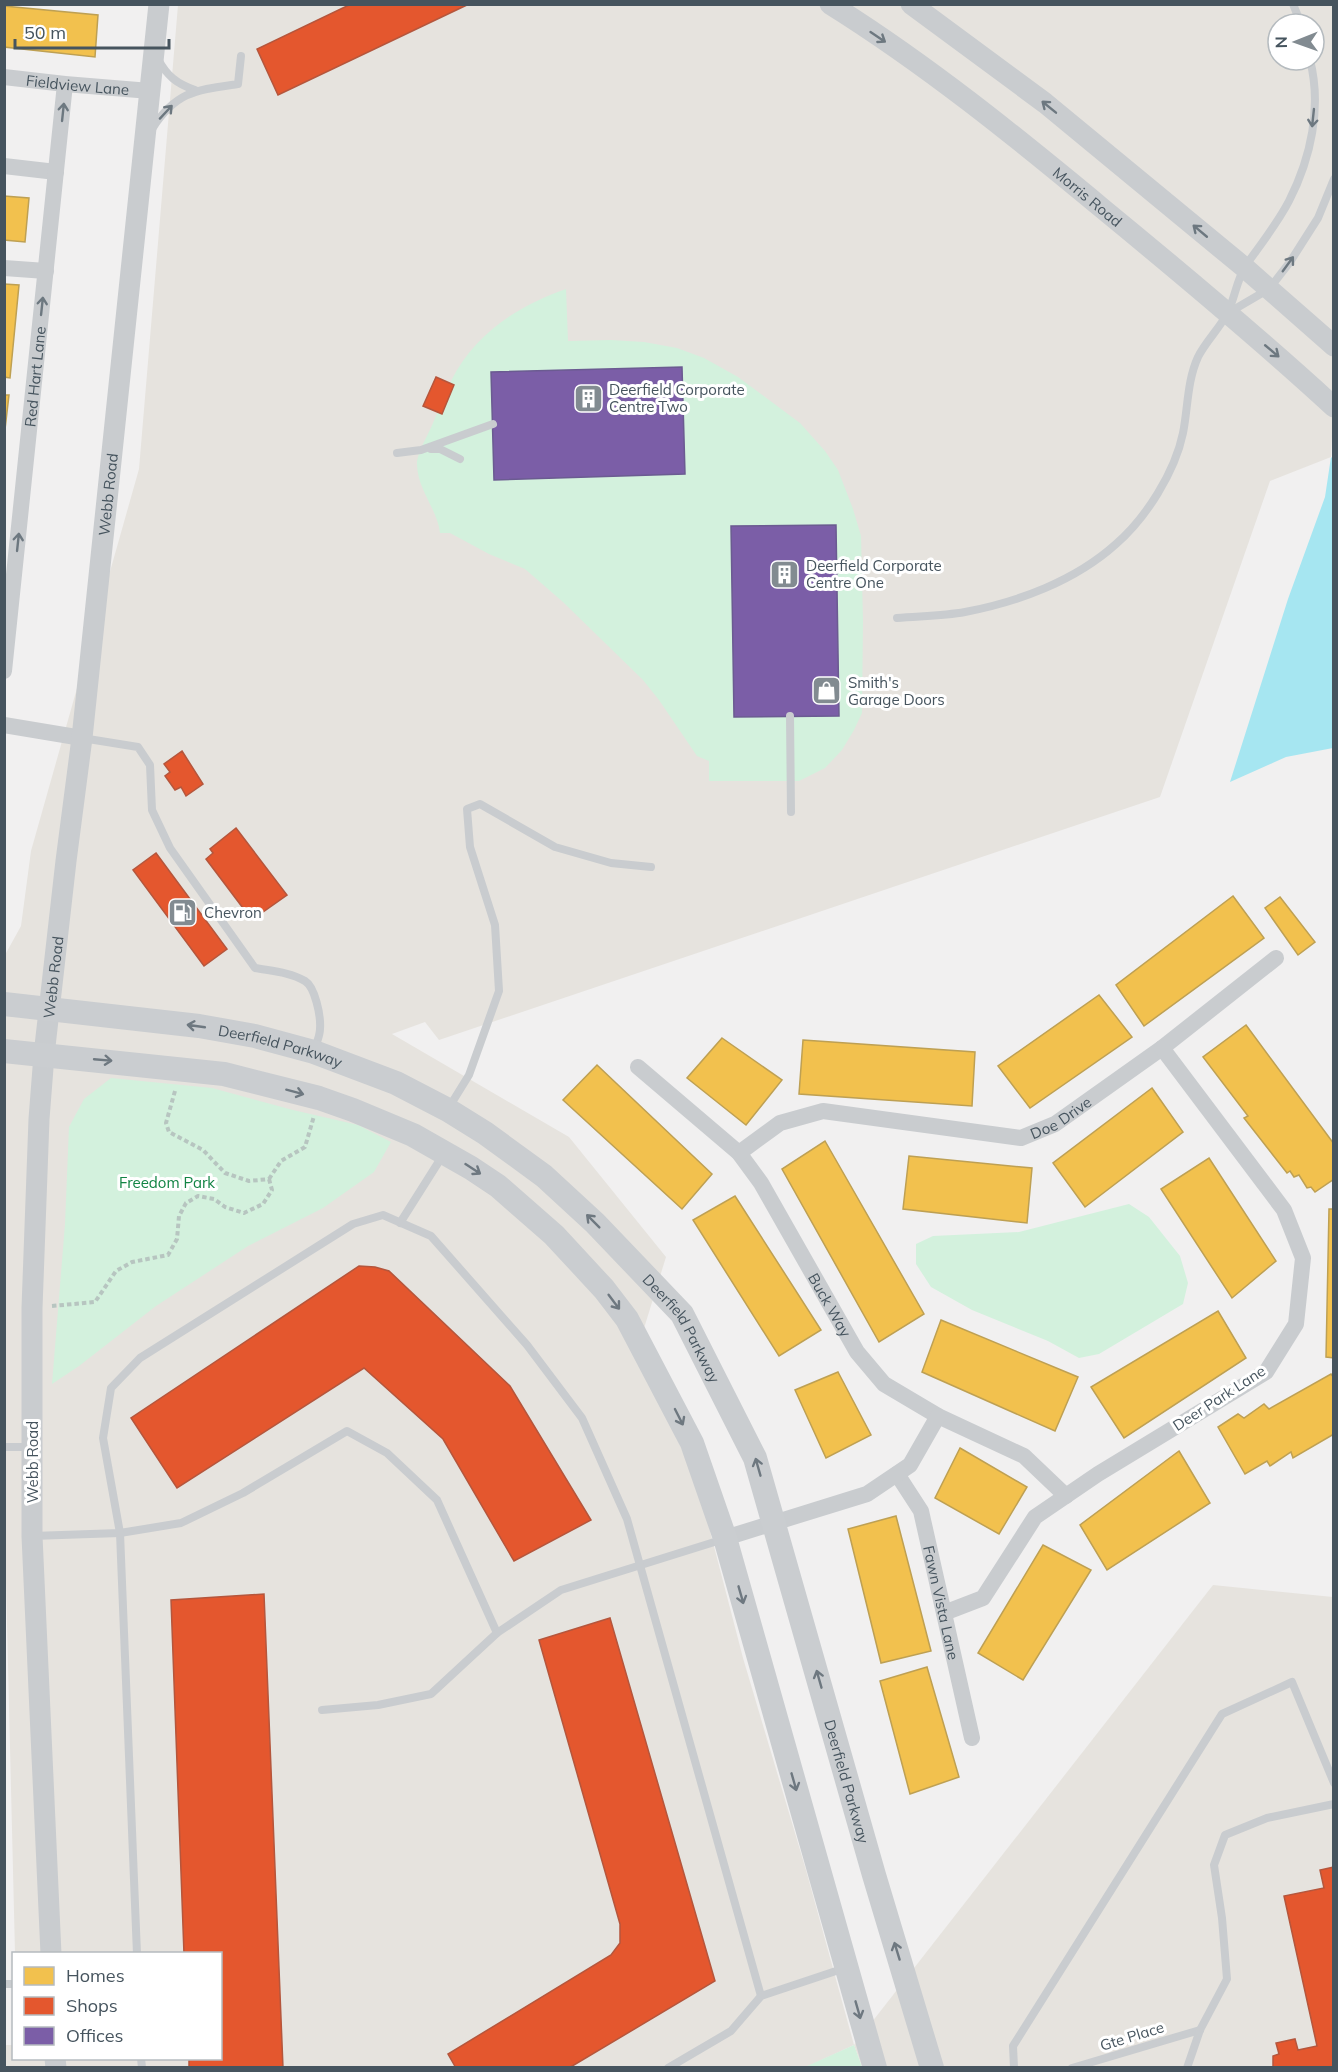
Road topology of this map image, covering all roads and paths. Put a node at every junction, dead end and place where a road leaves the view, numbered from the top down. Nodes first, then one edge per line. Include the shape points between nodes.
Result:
1 (159, 4) edge
2 (830, 4) edge
3 (911, 4) edge
4 (154, 50) junction
5 (241, 56) dead end
6 (1313, 72) edge
7 (4, 77) edge
8 (66, 84) junction
9 (195, 90) junction
10 (150, 91) junction
11 (144, 142) junction
12 (4, 166) edge
13 (56, 172) junction
14 (1334, 179) edge
15 (4, 268) edge
16 (1245, 268) junction
17 (46, 271) junction
18 (1269, 289) junction
19 (1227, 313) junction
20 (1334, 346) edge
21 (1334, 407) edge
22 (493, 424) dead end
23 (421, 450) junction
24 (397, 453) dead end
25 (460, 459) dead end
26 (897, 618) dead end
27 (7, 620) edge
28 (4, 671) edge
29 (790, 716) dead end
30 (4, 725) edge
31 (82, 738) junction
32 (791, 812) dead end
33 (651, 867) dead end
34 (1276, 958) dead end
35 (4, 1004) edge
36 (50, 1009) junction
37 (1162, 1048) junction
38 (4, 1051) edge
39 (314, 1052) junction
40 (44, 1055) junction
41 (638, 1067) dead end
42 (182, 1068) junction
43 (319, 1098) junction
44 (448, 1110) junction
45 (445, 1152) junction
46 (739, 1153) junction
47 (269, 1179) junction
48 (400, 1223) junction
49 (32, 1308) junction
50 (938, 1416) junction
51 (4, 1447) edge
52 (31, 1447) junction
53 (897, 1474) junction
54 (1066, 1496) junction
55 (774, 1523) junction
56 (120, 1533) junction
57 (32, 1536) junction
58 (725, 1538) junction
59 (639, 1565) junction
60 (944, 1613) junction
61 (497, 1633) junction
62 (322, 1710) dead end
63 (972, 1738) dead end
64 (1334, 1783) edge
65 (1334, 1804) edge
66 (51, 1952) edge
67 (137, 1952) edge
68 (846, 1968) junction
69 (761, 1996) junction
70 (1200, 2030) junction
71 (668, 2067) edge
72 (875, 2067) edge
73 (932, 2067) edge
74 (1014, 2067) edge
75 (1072, 2067) edge
76 (1187, 2067) edge

1 - 4 street, Webb Road
2 -> 19 street, Morris Road via 962,96
16 -> 3 street via 1045,103
4 - 9 lane via 173,80
4 - 10 street, Webb Road
5 - 9 lane via 238,84
6 -> 16 lane via 1315,96 1306,157 1288,202
7 - 8 street, Fieldview Lane
8 - 10 street, Fieldview Lane
13 -> 8 street, Red Hart Lane
11 -> 9 lane via 169,109
10 - 11 street, Webb Road
11 - 31 street, Webb Road
12 - 13 street
13 - 17 street, Red Hart Lane
18 -> 14 lane via 1318,218
15 - 17 street
16 - 18 street
16 - 19 lane
27 -> 17 street, Red Hart Lane
18 - 19 lane
18 - 20 street
19 -> 21 street, Morris Road
19 - 26 lane via 1197,360 1175,463 1160,491 1118,543 1082,570 1025,596 964,612
22 - 23 lane
23 - 24 lane
23 - 25 lane via 440,449
27 - 28 street, Red Hart Lane
29 - 32 lane
30 - 31 street
31 - 36 street, Webb Road
31 - 39 lane via 138,747 150,765 152,810 170,848 208,904 255,968 289,974 307,982 319,1013 320,1030
33 - 44 lane via 611,863 555,847 480,804 467,809 470,847 495,925 499,991 468,1075
34 - 37 street, Doe Drive
35 - 36 main road, Deerfield Parkway
39 -> 36 main road, Deerfield Parkway via 200,1026
36 - 40 street, Webb Road
37 - 46 street, Doe Drive via 1055,1124 1021,1138 823,1111 780,1123
37 - 54 street, Deer Park Lane via 1284,1210 1303,1258 1296,1324 1266,1371
38 - 40 main road
39 - 44 main road, Deerfield Parkway via 396,1083
40 -> 42 main road
40 - 49 street, Webb Road
41 - 46 street, Buck Way
42 -> 43 main road via 224,1074
42 - 47 path via 166,1123 169,1132 203,1150 225,1173 249,1181
43 - 45 main road via 383,1122
43 - 47 path via 305,1147 281,1161
55 -> 44 main road, Deerfield Parkway via 755,1458 682,1314 596,1223 544,1176
45 - 48 lane
45 -> 58 main road via 498,1186 546,1228 580,1261 627,1319 692,1443
46 - 50 street, Buck Way via 761,1183 857,1352 884,1384
47 - 49 path via 272,1190 263,1204 244,1213 198,1196 186,1203 179,1216 177,1239 168,1255 132,1262 116,1271 95,1302
48 - 56 lane via 383,1215 353,1224 140,1358 111,1388 103,1438
48 - 59 lane via 431,1236 527,1345 582,1418 627,1520
49 - 52 street, Webb Road
50 - 53 street via 910,1466
50 - 54 street, Buck Way via 1024,1456
51 - 52 lane
52 - 57 street, Webb Road
53 - 55 street via 867,1494
53 - 60 street, Fawn Vista Lane via 921,1511
54 - 60 street, Deer Park Lane via 1035,1517 982,1598
55 - 58 street
73 -> 55 main road, Deerfield Parkway
56 - 57 lane
56 - 61 lane via 181,1523 347,1431 387,1453 437,1500
56 - 67 lane
57 - 66 street, Webb Road
58 - 59 lane
58 -> 68 main road
59 - 61 lane via 561,1590
59 - 69 lane
60 - 63 street, Fawn Vista Lane
61 - 62 lane via 431,1694 378,1705
64 - 74 lane via 1292,1682 1222,1714 1013,2046
65 - 70 lane via 1267,1818 1226,1835 1214,1865 1227,1979
68 - 69 lane
68 -> 72 main road
69 - 71 lane via 731,2031
70 - 75 lane, Gte Place
70 - 76 lane

